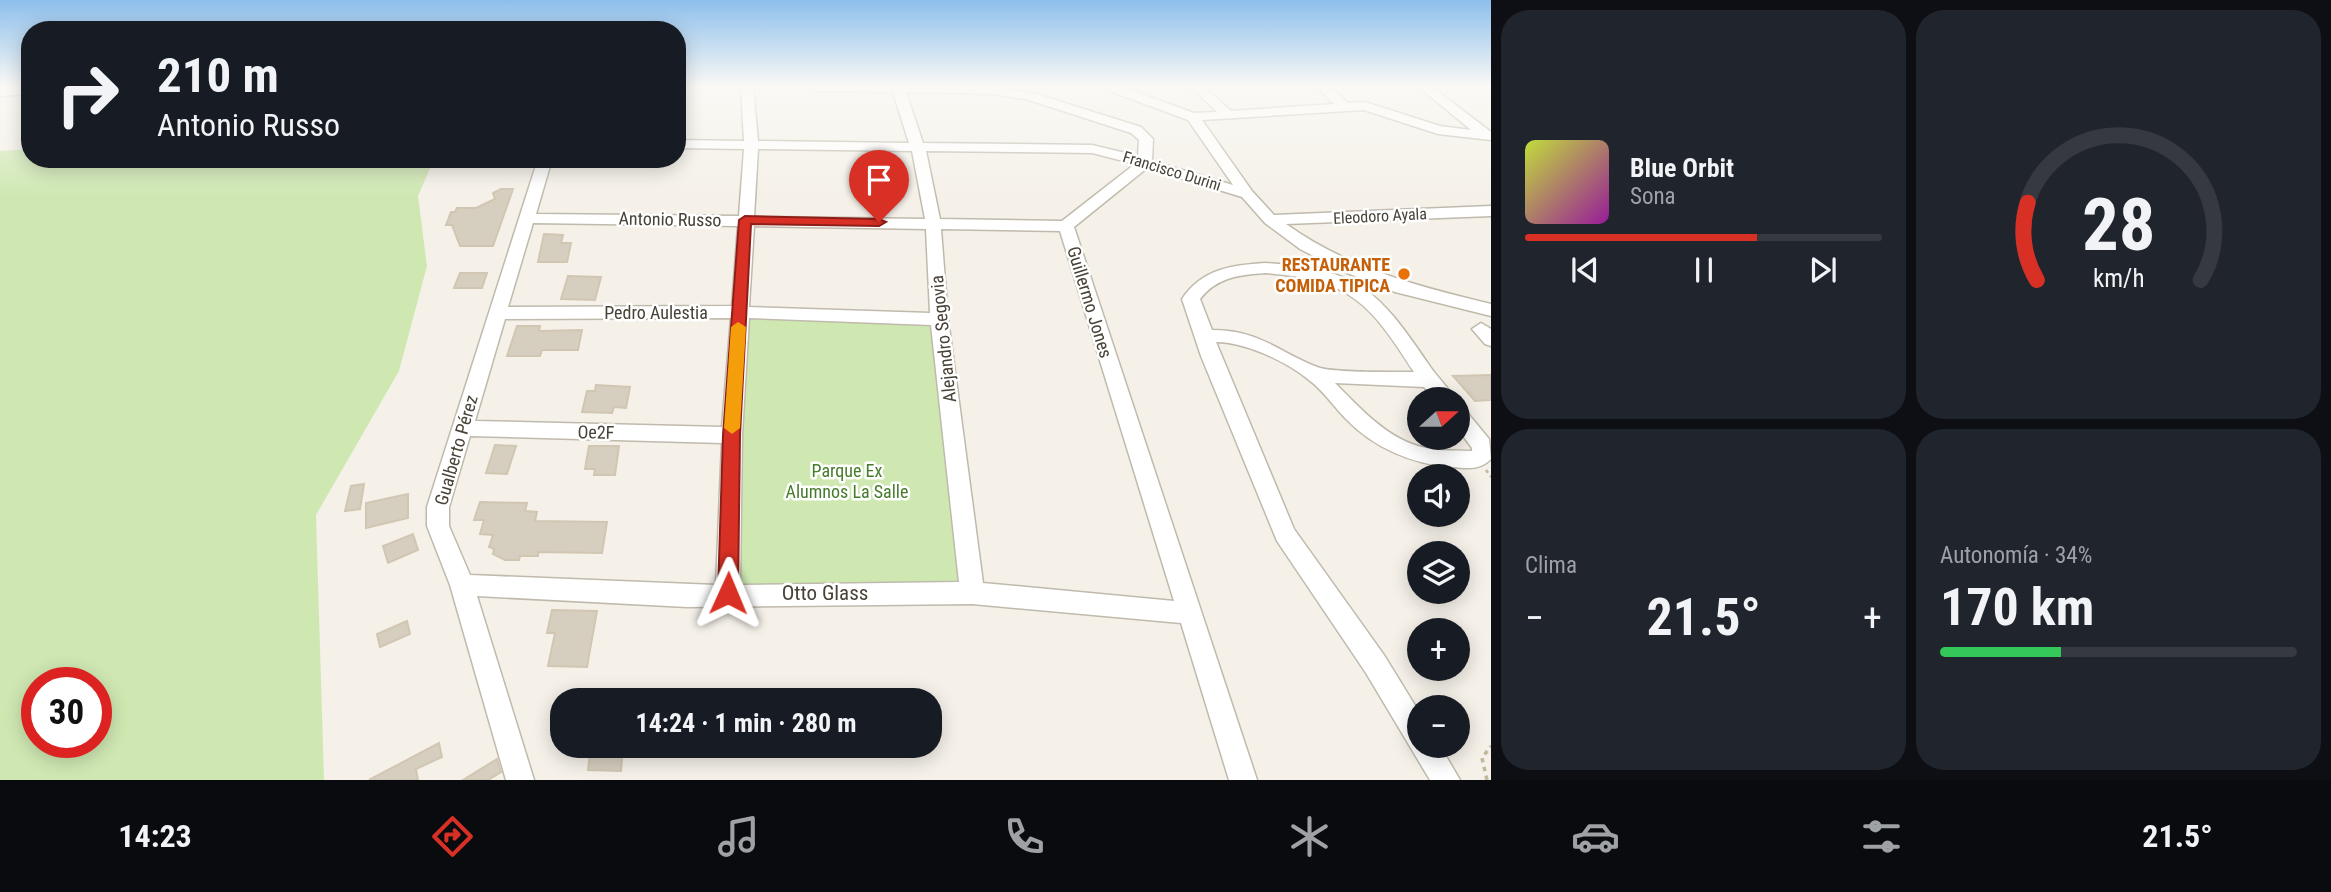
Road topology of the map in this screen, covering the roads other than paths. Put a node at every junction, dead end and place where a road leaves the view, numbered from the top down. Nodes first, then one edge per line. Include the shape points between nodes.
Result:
1 (749, 123) edge
2 (910, 123) edge
3 (1114, 123) edge
4 (1197, 123) edge
5 (1419, 123) edge
6 (1473, 123) edge
7 (1489, 136) edge
8 (686, 144) edge
9 (751, 146) junction
10 (918, 148) junction
11 (1145, 163) junction
12 (542, 168) edge
13 (1247, 194) junction
14 (1491, 211) edge
15 (526, 218) junction
16 (745, 220) junction
17 (1270, 220) junction
18 (933, 223) junction
19 (1066, 226) junction
20 (1491, 310) edge
21 (739, 312) junction
22 (499, 313) junction
23 (939, 319) junction
24 (1205, 336) junction
25 (1316, 375) junction
26 (1429, 380) junction
27 (1435, 387) edge
28 (461, 428) junction
29 (1470, 430) edge
30 (732, 435) junction
31 (462, 585) junction
32 (728, 593) junction
33 (972, 593) junction
34 (1188, 613) junction
35 (1407, 716) edge
36 (1432, 758) edge
37 (520, 780) edge
38 (1243, 780) edge
39 (1446, 780) edge

1 - 9 street
2 - 10 street, Alejandro Segovia
3 - 11 street via 1146,139
4 - 13 street
5 - 7 street
6 - 7 street
8 - 9 street, Francisco Durini
9 - 10 street, Francisco Durini
9 - 16 street
10 - 11 street, Francisco Durini via 1092,149
10 - 18 street, Alejandro Segovia
11 - 13 street, Francisco Durini
11 - 19 street, Guillermo Jones
12 - 15 street, Gualberto Pérez
13 - 17 street
14 - 17 street, Eleodoro Ayala
15 - 16 street, Antonio Russo
15 - 22 street, Gualberto Pérez
16 - 18 street, Antonio Russo
16 - 21 street
17 - 20 street via 1306,246 1376,278
18 - 19 street, Antonio Russo
18 - 23 street, Alejandro Segovia
19 - 34 street, Guillermo Jones
21 - 22 street, Pedro Aulestia
21 - 23 street, Pedro Aulestia
21 - 30 street
22 - 28 street, Gualberto Pérez
23 - 33 street, Alejandro Segovia
24 - 25 street via 1234,336
24 - 26 street via 1191,299 1196,289 1239,269 1292,272 1350,287 1379,308
24 - 35 street via 1285,534
25 - 26 street
25 - 29 street via 1356,417 1404,450 1429,457 1477,460 1484,453
26 - 27 street
28 - 30 street, Oe2F
28 - 31 street, Gualberto Pérez via 438,507 442,537
30 - 32 street
31 - 32 street, Otto Glass via 687,596
31 - 37 street, Gualberto Pérez
32 - 33 street, Otto Glass
33 - 34 street, Otto Glass
34 - 38 street, Guillermo Jones
36 - 39 street

